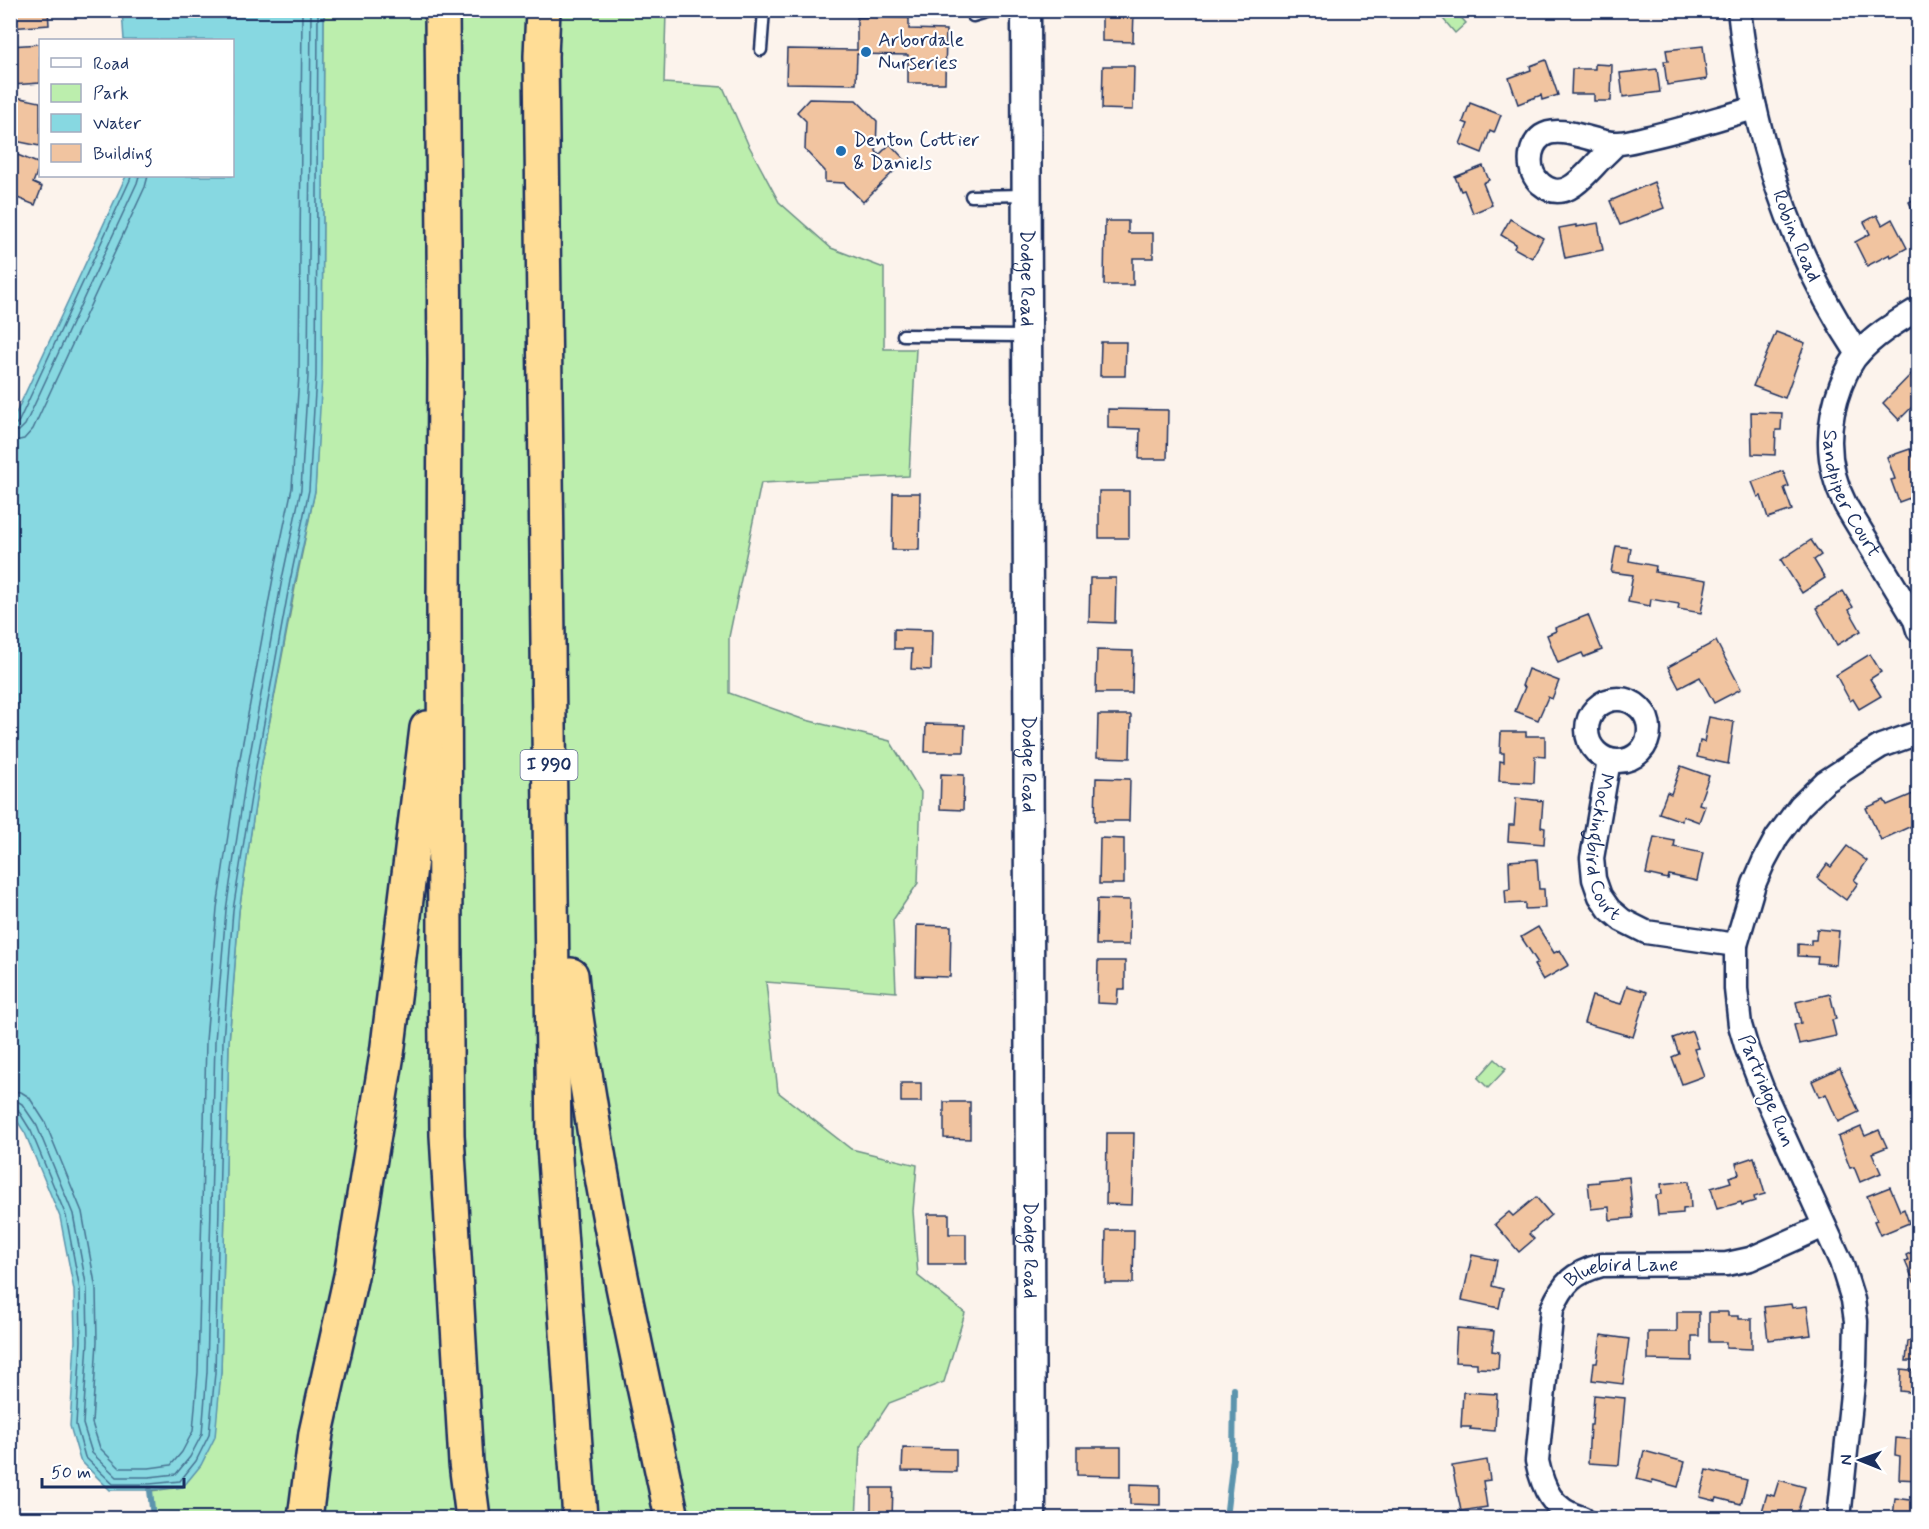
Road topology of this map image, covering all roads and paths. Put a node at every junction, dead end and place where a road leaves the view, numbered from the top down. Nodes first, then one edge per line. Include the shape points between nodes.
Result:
1 (442, 10) edge
2 (543, 10) edge
3 (764, 10) edge
4 (1026, 10) edge
5 (1739, 10) edge
6 (990, 11) edge
7 (973, 16) dead end
8 (761, 50) dead end
9 (1755, 108) junction
10 (1616, 144) dead end
11 (1027, 195) junction
12 (971, 196) dead end
13 (1918, 309) edge
14 (903, 335) dead end
15 (1028, 336) junction
16 (1858, 354) junction
17 (444, 598) junction
18 (1918, 630) edge
19 (548, 695) junction
20 (1918, 733) edge
21 (1609, 760) dead end
22 (1736, 945) junction
23 (1824, 1226) junction
24 (305, 1518) edge
25 (472, 1518) edge
26 (580, 1518) edge
27 (672, 1518) edge
28 (1031, 1518) edge
29 (1582, 1518) edge
30 (1839, 1518) edge

1 - 17 highway
2 - 19 highway, I 990
3 - 8 lane
4 - 6 lane
4 - 11 street, Dodge Road
5 - 9 street, Robin Road
6 - 7 lane
9 - 10 street
9 - 16 street, Robin Road via 1777,186 1808,265 1838,325
11 - 12 lane
11 - 15 street, Dodge Road
13 - 16 street, Sandpiper Court via 1887,328
14 - 15 lane
15 - 28 street, Dodge Road
16 - 18 street, Sandpiper Court via 1834,404 1829,447 1832,471 1846,506 1916,620
17 - 24 highway via 387,1054 351,1276 316,1433
17 - 25 highway via 447,1135
19 - 26 highway, I 990 via 554,1145
19 - 27 highway via 563,793 574,1016 622,1280
20 - 22 street, Partridge Run via 1881,746 1854,762 1800,806 1764,861
21 - 22 street, Mockingbird Court via 1592,858 1600,896 1622,920 1646,932
22 - 23 street, Partridge Run via 1736,990 1745,1041
23 - 29 street, Bluebird Lane via 1750,1259 1727,1264 1602,1265 1570,1279 1552,1309 1537,1461 1548,1494 1559,1507
23 - 30 street, Partridge Run via 1848,1280 1856,1321

